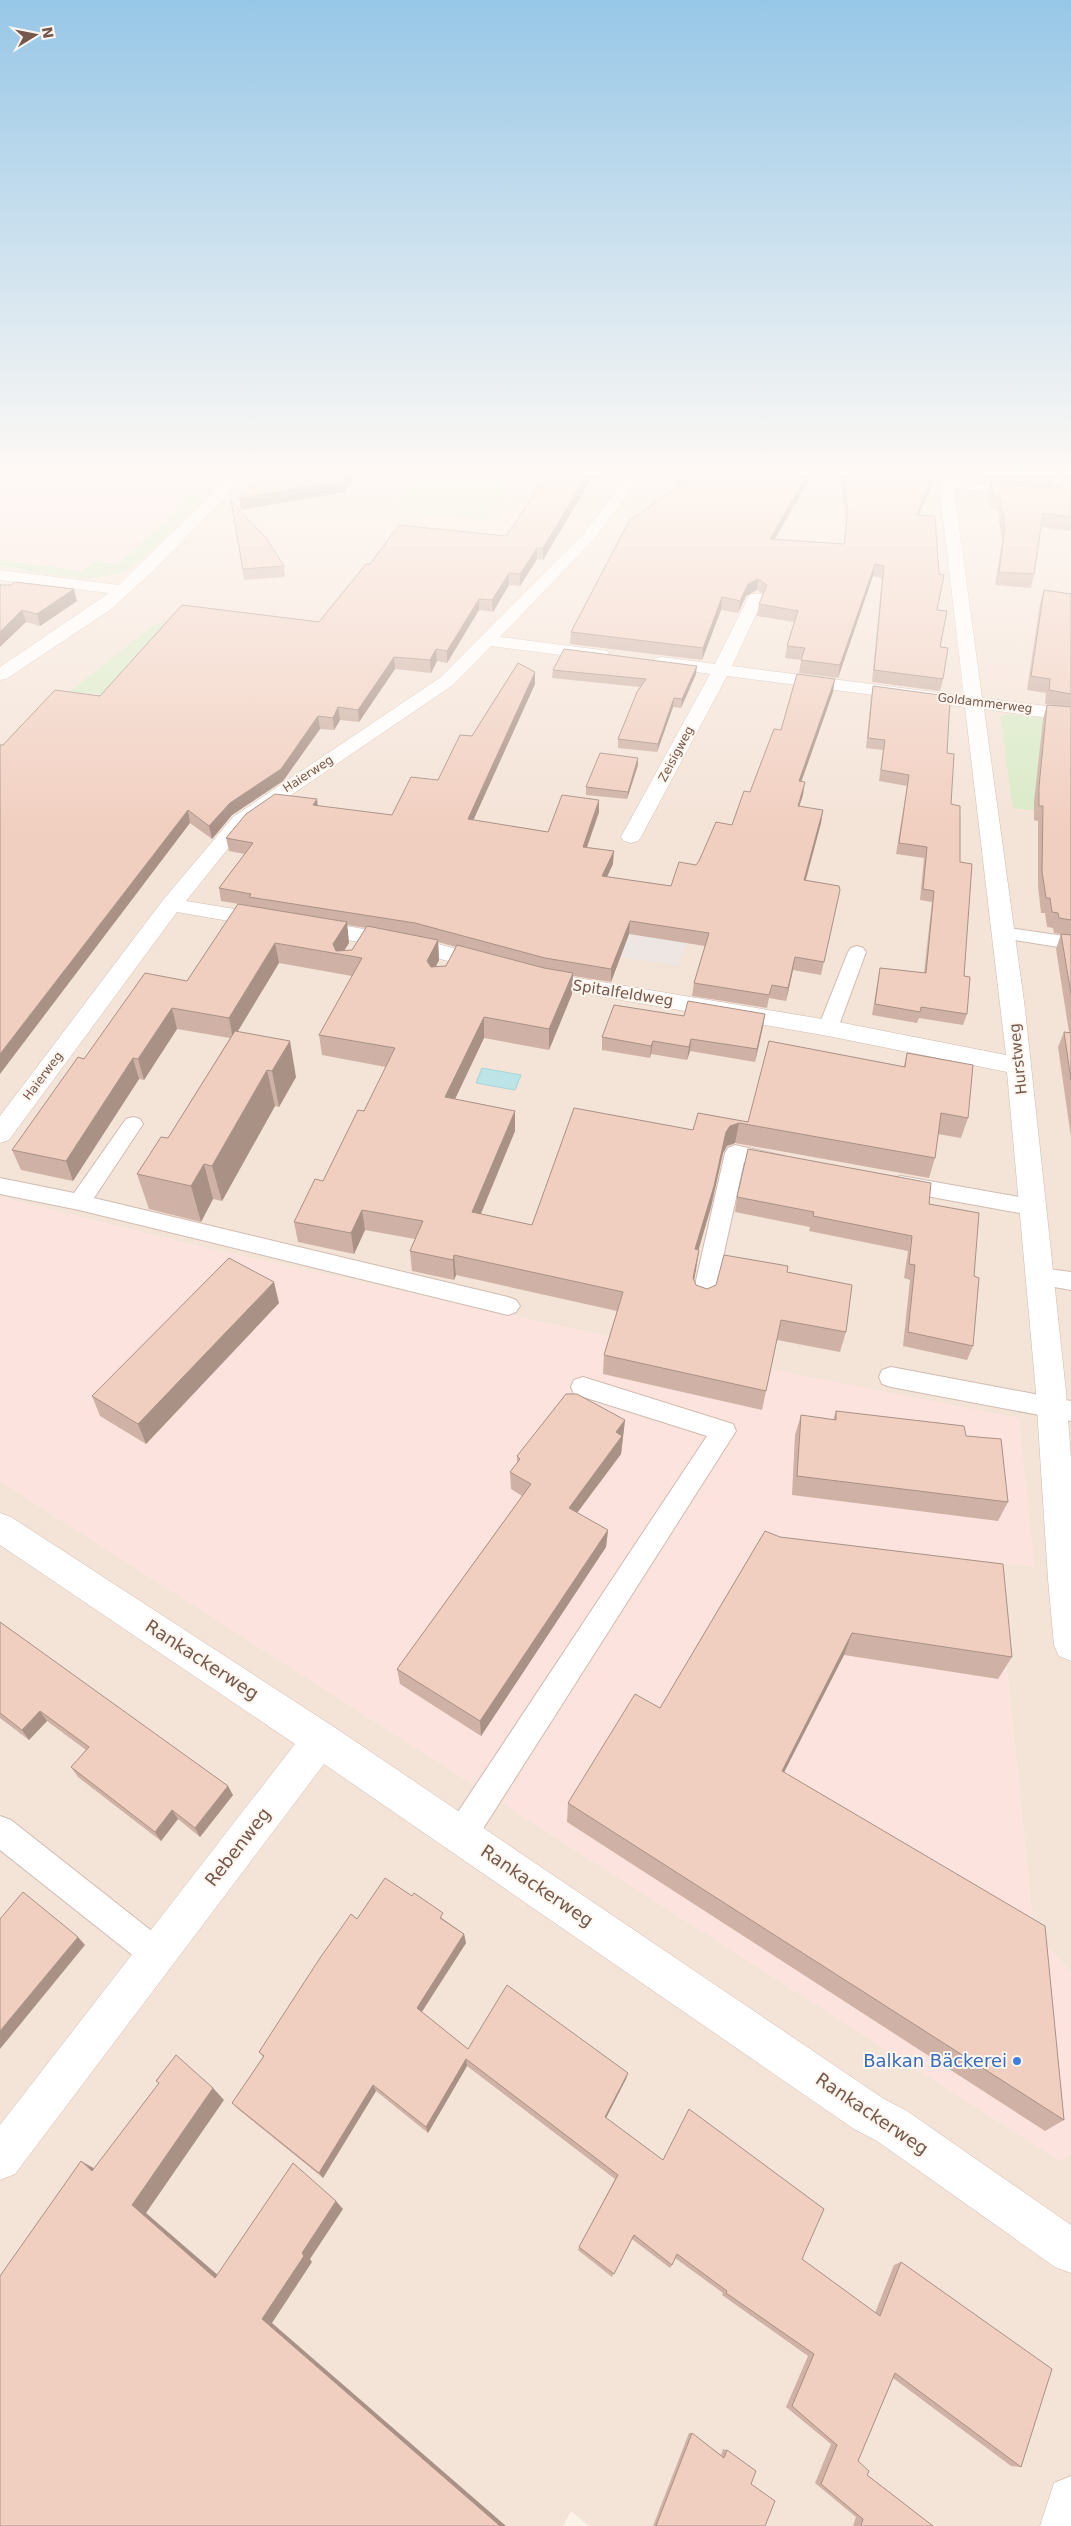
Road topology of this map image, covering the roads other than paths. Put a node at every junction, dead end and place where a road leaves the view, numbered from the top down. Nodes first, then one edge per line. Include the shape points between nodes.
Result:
1 (118, 593) edge
2 (533, 593) edge
3 (960, 593) edge
4 (756, 596) edge
5 (487, 640) junction
6 (619, 657) edge
7 (647, 661) edge
8 (721, 670) junction
9 (0, 675) edge
10 (974, 702) junction
11 (1071, 715) edge
12 (631, 837) dead end
13 (170, 905) junction
14 (1002, 932) junction
15 (1071, 943) edge
16 (857, 952) dead end
17 (828, 1028) junction
18 (1019, 1066) junction
19 (132, 1124) dead end
20 (0, 1134) edge
21 (802, 1165) edge
22 (878, 1179) edge
23 (0, 1186) edge
24 (79, 1202) junction
25 (1031, 1208) junction
26 (1040, 1277) junction
27 (1071, 1281) edge
28 (702, 1298) edge
29 (508, 1306) dead end
30 (891, 1377) dead end
31 (583, 1387) dead end
32 (1061, 1401) edge
33 (0, 1527) edge
34 (1071, 1645) edge
35 (321, 1739) junction
36 (0, 1831) edge
37 (461, 1835) junction
38 (156, 1954) junction
39 (0, 2159) edge
40 (1071, 2251) edge
41 (1071, 2500) edge
42 (1064, 2526) edge

1 - 9 street via 83,622
2 - 5 street, Haierweg
3 - 10 street, Hurstweg
4 - 8 street
5 - 6 street
5 - 13 street, Haierweg via 447,681 240,821
7 - 8 street, Goldammerweg
8 - 10 street, Goldammerweg
8 - 12 street, Zeisigweg
10 - 11 street, Goldammerweg
10 - 14 street, Hurstweg
13 - 17 street, Spitalfeldweg via 360,944 416,945 448,964 512,972
13 - 20 street, Haierweg
14 - 15 lane
14 - 18 street, Hurstweg
16 - 17 lane
17 - 18 street, Spitalfeldweg
18 - 25 street, Hurstweg
19 - 24 lane
21 - 28 lane via 735,1153
22 - 25 lane
23 - 24 lane
24 - 29 lane
25 - 26 street, Hurstweg
26 - 27 lane
26 - 32 street, Hurstweg
30 - 32 lane
31 - 37 lane via 724,1431
32 - 34 street, Hurstweg via 1064,1579
33 - 35 street, Rankackerweg
35 - 37 street, Rankackerweg
35 - 38 street, Rebenweg
36 - 38 lane
37 - 40 street, Rankackerweg
38 - 39 street, Rebenweg
41 - 42 street

